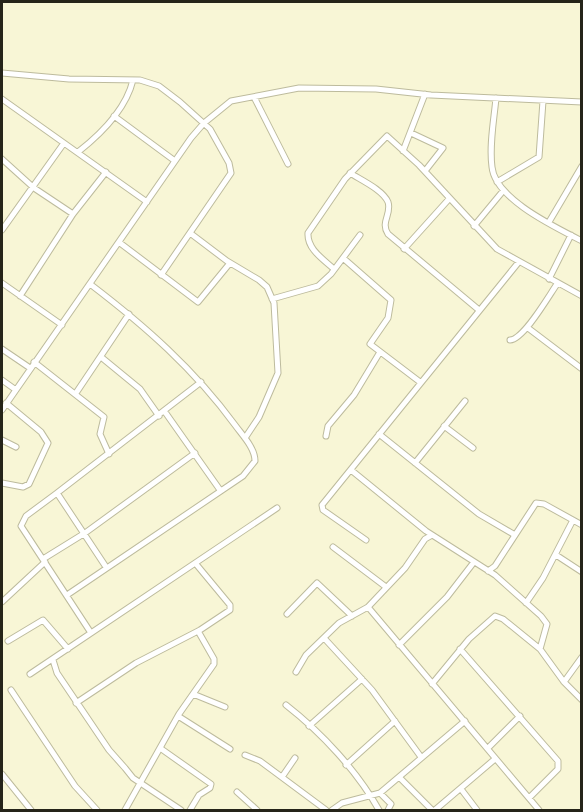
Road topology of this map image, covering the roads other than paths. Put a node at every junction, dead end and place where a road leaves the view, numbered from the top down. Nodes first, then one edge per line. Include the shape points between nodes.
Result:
1 (2, 73) edge
2 (133, 80) junction
3 (425, 94) junction
4 (254, 97) junction
5 (496, 98) junction
6 (2, 99) edge
7 (543, 101) junction
8 (582, 102) edge
9 (114, 116) junction
10 (204, 123) junction
11 (411, 133) junction
12 (64, 143) junction
13 (403, 151) junction
14 (78, 152) junction
15 (2, 159) edge
16 (175, 161) junction
17 (288, 164) dead end
18 (582, 166) edge
19 (425, 171) junction
20 (106, 172) junction
21 (350, 173) junction
22 (497, 182) junction
23 (34, 188) junction
24 (503, 191) junction
25 (449, 199) junction
26 (147, 202) junction
27 (73, 214) junction
28 (3, 222) edge
29 (549, 222) junction
30 (474, 226) junction
31 (2, 230) edge
32 (190, 233) junction
33 (360, 235) dead end
34 (571, 235) junction
35 (582, 241) edge
36 (120, 243) junction
37 (404, 249) junction
38 (343, 258) junction
39 (230, 262) junction
40 (518, 263) junction
41 (334, 269) junction
42 (161, 275) junction
43 (549, 279) junction
44 (2, 283) edge
45 (90, 284) junction
46 (557, 284) junction
47 (20, 296) junction
48 (582, 296) edge
49 (272, 299) junction
50 (479, 310) junction
51 (129, 314) junction
52 (62, 325) junction
53 (528, 328) junction
54 (510, 340) dead end
55 (2, 349) edge
56 (380, 352) junction
57 (101, 357) junction
58 (34, 362) junction
59 (30, 368) junction
60 (582, 369) edge
61 (2, 380) edge
62 (201, 382) junction
63 (420, 382) junction
64 (16, 390) junction
65 (76, 393) junction
66 (465, 401) dead end
67 (6, 403) junction
68 (2, 410) edge
69 (165, 412) junction
70 (159, 416) junction
71 (444, 426) junction
72 (379, 434) junction
73 (326, 436) dead end
74 (245, 438) junction
75 (2, 440) edge
76 (16, 447) dead end
77 (473, 448) dead end
78 (195, 453) junction
79 (109, 454) junction
80 (415, 463) junction
81 (351, 470) junction
82 (2, 483) edge
83 (220, 490) junction
84 (57, 493) junction
85 (277, 508) dead end
86 (573, 520) junction
87 (582, 525) edge
88 (426, 531) junction
89 (85, 532) junction
90 (432, 535) junction
91 (514, 535) junction
92 (425, 539) junction
93 (366, 540) dead end
94 (333, 547) dead end
95 (556, 555) junction
96 (44, 560) junction
97 (474, 562) junction
98 (196, 564) junction
99 (495, 566) junction
100 (106, 567) junction
101 (488, 571) junction
102 (582, 572) edge
103 (495, 575) junction
104 (386, 587) junction
105 (67, 594) junction
106 (2, 602) edge
107 (526, 603) junction
108 (368, 607) junction
109 (287, 614) dead end
110 (352, 616) junction
111 (198, 631) junction
112 (91, 633) junction
113 (324, 639) junction
114 (8, 641) dead end
115 (399, 645) junction
116 (68, 649) junction
117 (460, 649) junction
118 (540, 649) junction
119 (582, 657) edge
120 (53, 660) junction
121 (296, 672) dead end
122 (30, 674) dead end
123 (363, 679) junction
124 (564, 682) junction
125 (432, 684) junction
126 (11, 690) dead end
127 (193, 694) junction
128 (582, 700) edge
129 (76, 703) junction
130 (285, 705) dead end
131 (225, 707) dead end
132 (178, 716) junction
133 (520, 716) junction
134 (396, 721) junction
135 (465, 721) junction
136 (309, 726) junction
137 (160, 748) junction
138 (488, 748) junction
139 (230, 749) dead end
140 (245, 755) dead end
141 (421, 757) junction
142 (295, 759) dead end
143 (495, 759) junction
144 (346, 765) junction
145 (2, 774) edge
146 (282, 777) junction
147 (400, 778) junction
148 (142, 783) junction
149 (460, 789) junction
150 (237, 792) dead end
151 (380, 793) junction
152 (371, 797) junction
153 (529, 798) junction
154 (29, 810) edge
155 (97, 810) edge
156 (125, 810) edge
157 (181, 810) edge
158 (190, 810) edge
159 (257, 810) edge
160 (326, 810) edge
161 (332, 810) edge
162 (379, 810) edge
163 (388, 810) edge
164 (434, 810) edge
165 (477, 810) edge
166 (539, 810) edge

1 - 2 street
2 - 9 street
2 - 10 street via 167,90
3 - 4 street via 311,88
3 - 5 street
3 - 11 street
4 - 10 street via 231,101
4 - 17 street
5 - 7 street
5 - 22 street via 492,167
6 - 12 street
7 - 8 street
7 - 22 street via 539,157
9 - 14 street
9 - 16 street
10 - 16 street
10 - 32 street via 232,171
11 - 13 street
11 - 19 street via 443,148
12 - 14 street
12 - 23 street
13 - 19 street
13 - 21 street via 385,136
14 - 20 street
15 - 23 street
16 - 26 street
18 - 29 street
19 - 25 street
20 - 26 street
20 - 27 street
21 - 37 street via 387,200 385,231
21 - 41 street via 308,233 314,251
22 - 24 street
23 - 27 street
23 - 28 street
24 - 29 street
24 - 30 street
25 - 30 street
25 - 37 street
26 - 36 street
27 - 47 street
28 - 31 street
29 - 34 street
30 - 40 street
32 - 39 street
32 - 42 street
33 - 38 street
34 - 35 street
34 - 43 street
36 - 42 street
36 - 45 street
37 - 50 street
38 - 41 street
38 - 56 street via 391,300 385,323 370,341
39 - 42 street via 198,302
39 - 49 street via 267,287
40 - 43 street
40 - 50 street
41 - 49 street via 315,288
43 - 46 street
44 - 47 street
45 - 51 street
45 - 52 street
46 - 48 street
46 - 53 street
47 - 52 street
49 - 74 street via 276,310 278,373
50 - 63 street
51 - 57 street
51 - 62 street
52 - 58 street
53 - 54 street via 516,340
53 - 60 street
55 - 59 street
56 - 63 street
56 - 73 street via 354,395 328,426
57 - 65 street
57 - 70 street via 140,389
58 - 59 street
58 - 65 street
59 - 64 street
61 - 64 street
62 - 69 street
62 - 74 street
63 - 72 street
64 - 67 street
65 - 79 street via 104,417 100,434
66 - 71 street
67 - 68 street
67 - 82 street via 41,432 48,443 29,484 23,487
69 - 70 street
69 - 78 street
70 - 79 street
71 - 77 street
71 - 80 street
72 - 80 street
72 - 81 street
74 - 83 street via 255,457 254,465
75 - 76 street
78 - 83 street
78 - 89 street
79 - 84 street
80 - 91 street via 479,514
81 - 88 street
81 - 93 street via 322,507
83 - 100 street
84 - 89 street
84 - 96 street via 22,521 23,532
85 - 98 street
86 - 87 street
86 - 91 street via 536,503
86 - 95 street
88 - 90 street
88 - 92 street
89 - 96 street
89 - 100 street
90 - 92 street
90 - 97 street
91 - 99 street
92 - 104 street
94 - 104 street
95 - 102 street
95 - 107 street
96 - 105 street
96 - 106 street
97 - 101 street
97 - 115 street via 447,597
98 - 111 street via 231,607
98 - 112 street
99 - 101 street
99 - 103 street
100 - 105 street
101 - 103 street
103 - 107 street
104 - 108 street
105 - 112 street
107 - 118 street via 547,624
108 - 110 street
108 - 115 street
109 - 110 street via 316,583
110 - 113 street
111 - 127 street via 215,661
111 - 129 street via 151,654
112 - 116 street
113 - 121 street via 306,655
113 - 123 street
114 - 116 street via 43,621
115 - 125 street
116 - 120 street
117 - 118 street via 497,616
117 - 125 street
117 - 133 street
118 - 124 street
119 - 124 street
120 - 122 street
120 - 129 street
123 - 134 street
123 - 136 street
124 - 128 street
125 - 135 street
126 - 155 street via 75,786
127 - 131 street
127 - 132 street
129 - 148 street via 109,750
130 - 136 street
132 - 137 street
132 - 139 street
133 - 138 street
133 - 153 street via 559,764
134 - 141 street
134 - 144 street
135 - 138 street
135 - 141 street
136 - 144 street
137 - 148 street
137 - 158 street via 212,784
138 - 143 street
140 - 146 street
141 - 147 street
142 - 146 street
143 - 149 street
143 - 153 street
144 - 152 street
145 - 154 street
146 - 160 street
147 - 151 street
147 - 164 street
148 - 156 street
148 - 157 street
149 - 164 street
149 - 165 street
150 - 159 street
151 - 152 street
151 - 163 street via 391,804
152 - 161 street via 342,803
152 - 162 street
153 - 166 street

